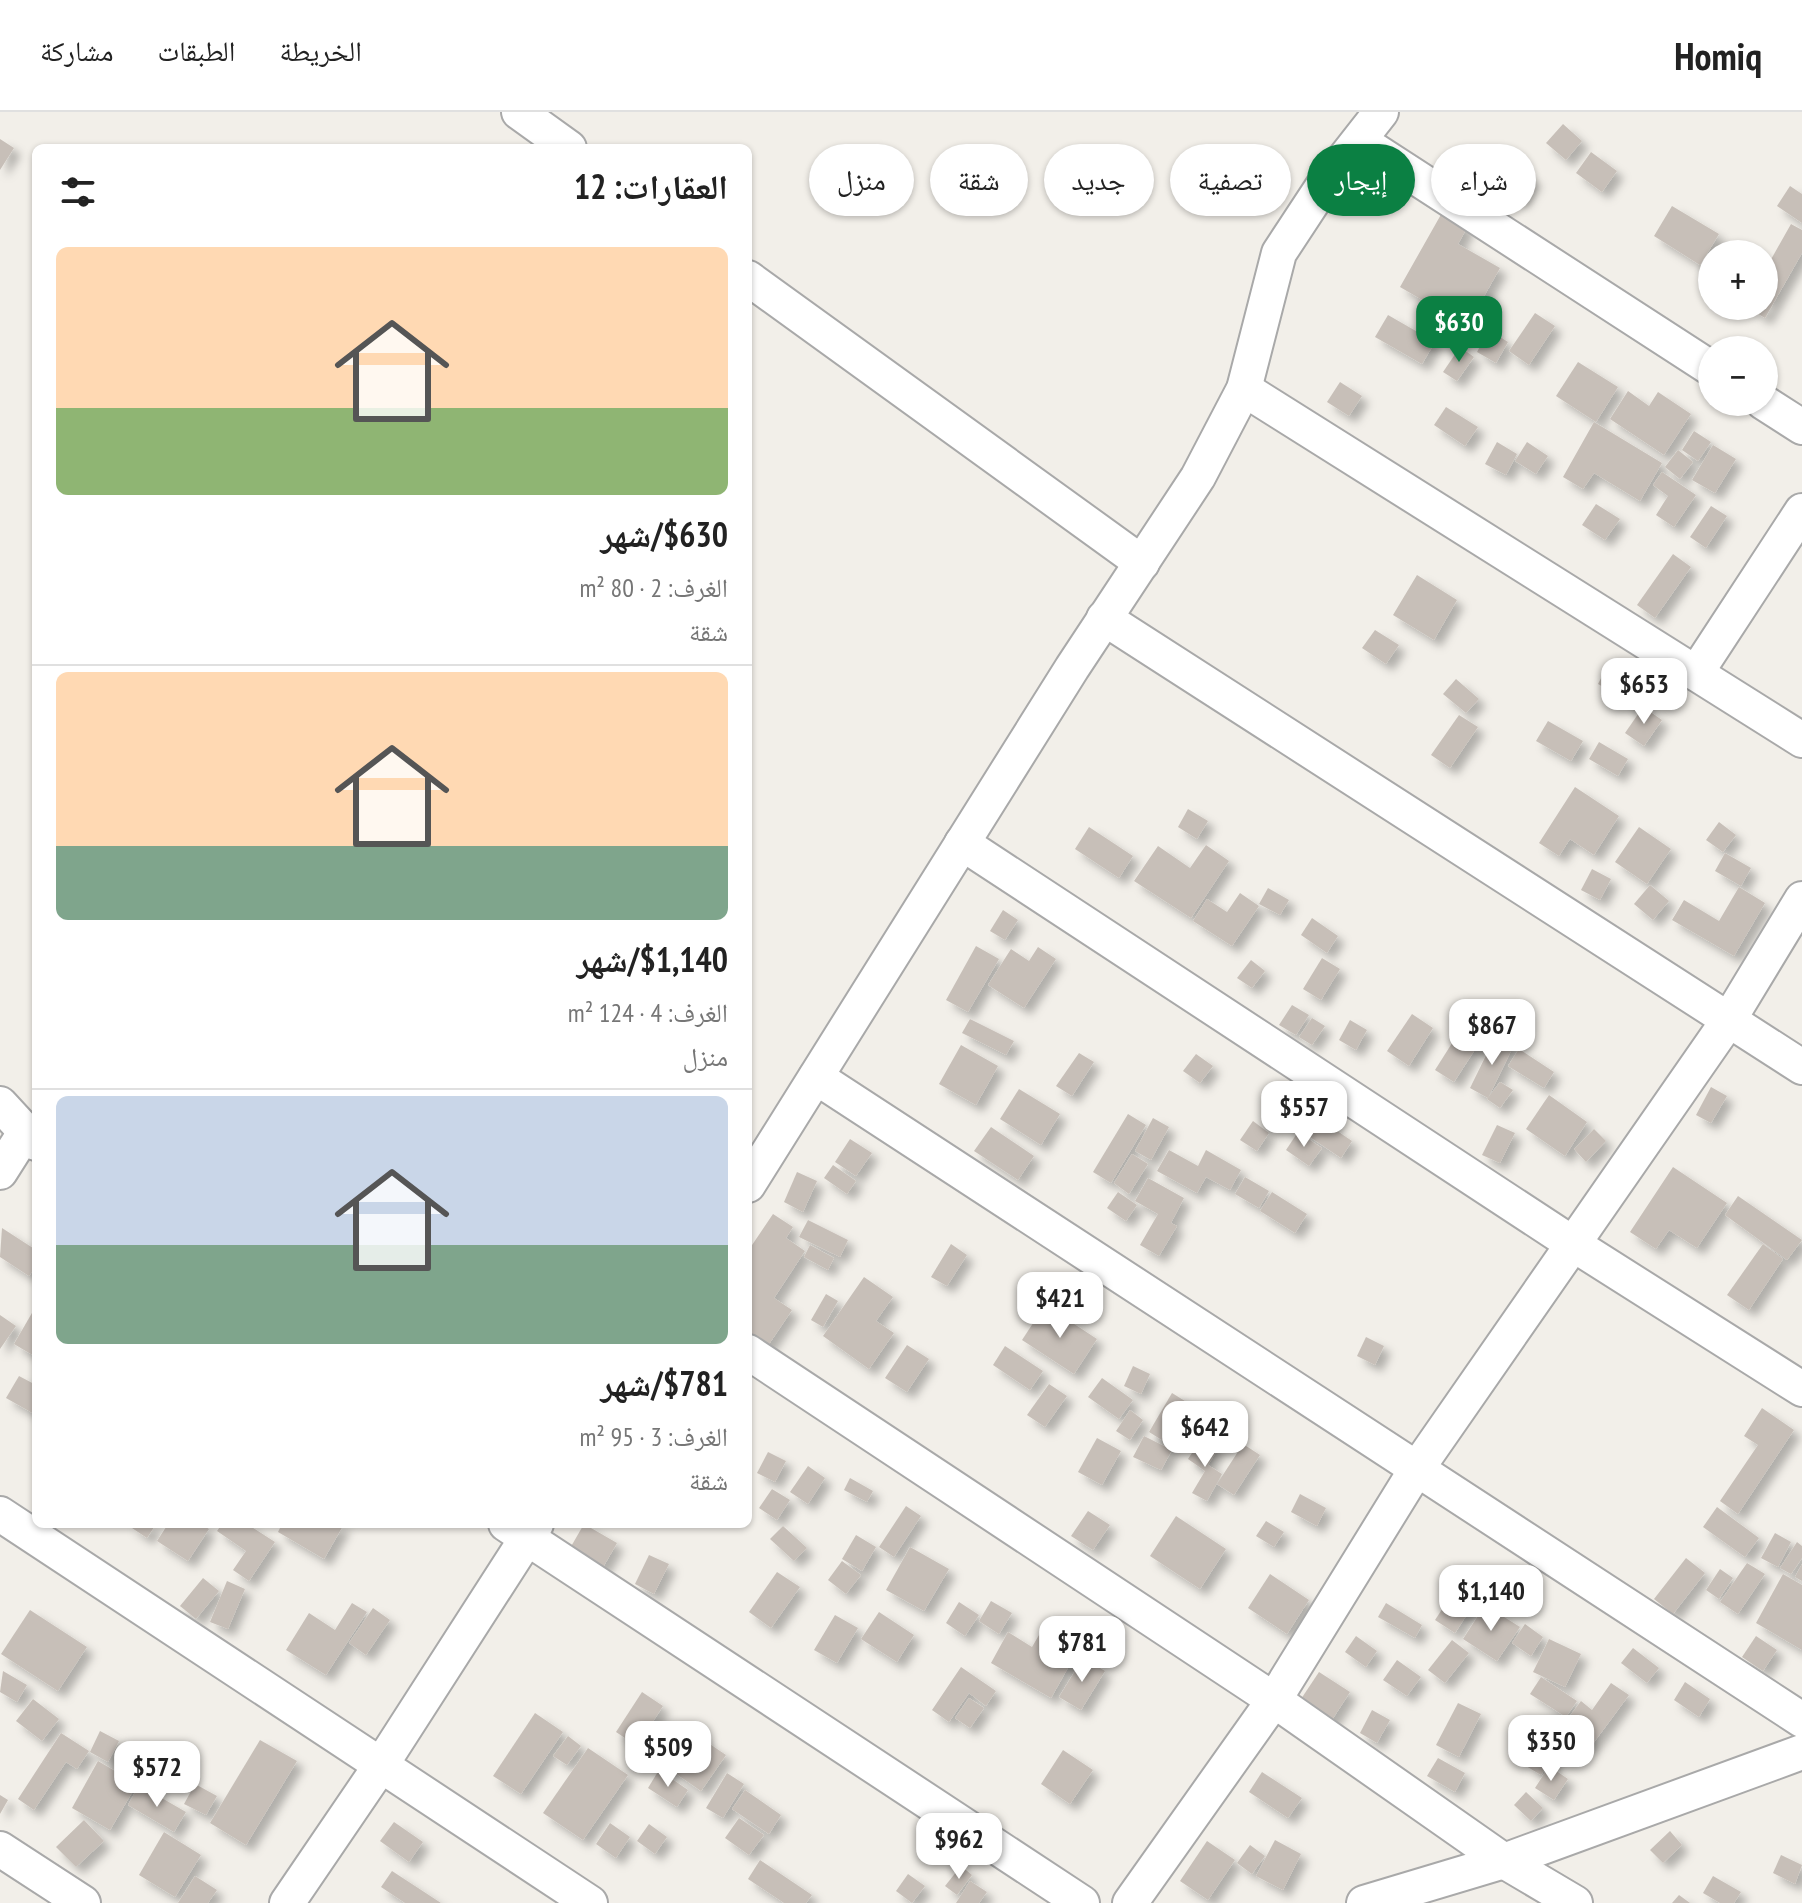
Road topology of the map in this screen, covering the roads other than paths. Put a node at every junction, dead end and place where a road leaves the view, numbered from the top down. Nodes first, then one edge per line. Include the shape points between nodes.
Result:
1 (519, 112) edge
2 (1381, 112) edge
3 (1360, 141) junction
4 (563, 144) edge
5 (752, 281) edge
6 (1698, 360) edge
7 (1244, 389) junction
8 (1778, 412) edge
9 (1802, 427) edge
10 (1802, 511) edge
11 (1142, 563) junction
12 (1104, 618) junction
13 (1696, 673) junction
14 (1802, 740) edge
15 (962, 843) junction
16 (1802, 899) edge
17 (1728, 1021) junction
18 (1802, 1067) edge
19 (816, 1077) junction
20 (0, 1104) edge
21 (31, 1137) edge
22 (0, 1172) edge
23 (752, 1179) edge
24 (1573, 1244) junction
25 (752, 1355) edge
26 (1802, 1389) edge
27 (1416, 1470) junction
28 (0, 1514) edge
29 (523, 1529) edge
30 (1274, 1700) junction
31 (1802, 1720) edge
32 (1802, 1752) edge
33 (381, 1765) junction
34 (0, 1849) edge
35 (1504, 1861) junction
36 (83, 1903) edge
37 (287, 1903) edge
38 (590, 1903) edge
39 (1082, 1903) edge
40 (1130, 1903) edge
41 (1364, 1903) edge
42 (1575, 1903) edge

1 - 4 street
2 - 3 street
3 - 6 street
3 - 7 street via 1279,253
5 - 11 street
7 - 11 street via 1198,477
7 - 13 street
8 - 9 street
10 - 13 street
11 - 12 street
12 - 15 street
12 - 17 street
13 - 14 street
15 - 19 street
15 - 24 street
16 - 17 street
17 - 18 street
17 - 24 street
19 - 23 street
19 - 27 street
20 - 21 street
21 - 22 street
24 - 26 street
24 - 27 street
25 - 30 street
27 - 30 street
27 - 31 street
28 - 33 street
29 - 33 street
29 - 39 street
30 - 35 street
30 - 40 street
32 - 35 street
33 - 37 street
33 - 38 street
34 - 36 street
35 - 41 street
35 - 42 street

